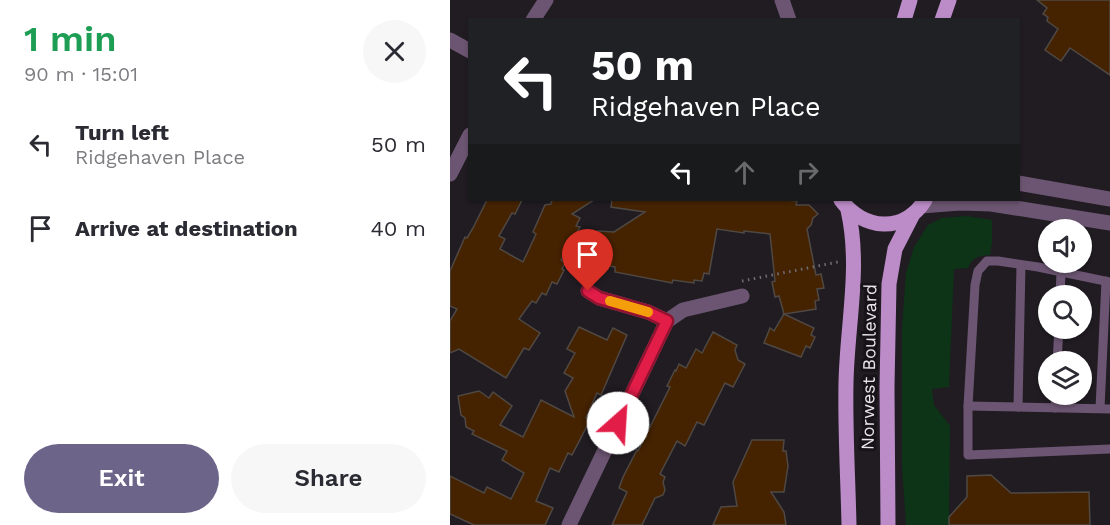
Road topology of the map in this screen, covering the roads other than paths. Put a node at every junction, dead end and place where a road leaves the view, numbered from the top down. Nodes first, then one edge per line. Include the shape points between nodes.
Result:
1 (546, 0) edge
2 (782, 0) edge
3 (910, 0) edge
4 (949, 0) edge
5 (533, 18) edge
6 (788, 18) edge
7 (905, 18) edge
8 (943, 18) edge
9 (450, 40) edge
10 (468, 50) edge
11 (468, 139) edge
12 (450, 174) edge
13 (1020, 183) edge
14 (1110, 199) edge
15 (845, 205) edge
16 (919, 206) edge
17 (1110, 224) edge
18 (1021, 264) junction
19 (1038, 268) edge
20 (1061, 273) joint
21 (1108, 282) edge
22 (1060, 285) edge
23 (588, 291) dead end
24 (742, 297) road end
25 (667, 321) junction
26 (968, 406) junction
27 (1018, 407) junction
28 (1056, 408) joint
29 (1105, 409) edge
30 (1110, 449) edge
31 (569, 525) edge
32 (849, 525) edge
33 (888, 525) edge

1 - 5 street
2 - 6 street
3 - 7 main road
4 - 8 main road
9 - 10 street
11 - 12 street
13 - 14 street
15 - 16 main road via 859,218 874,224 899,222
15 - 32 main road, Norwest Boulevard via 854,234 855,258 846,383
16 - 17 street via 991,204
16 - 33 main road, Norwest Boulevard via 894,249 889,284
18 - 19 lane
18 - 26 lane via 987,261 978,271
18 - 27 lane
20 - 21 lane
20 - 22 lane
21 - 29 lane
23 - 25 street
24 - 25 street via 683,310
25 - 31 street
26 - 27 lane
26 - 30 lane via 968,455
27 - 28 lane
28 - 29 lane

